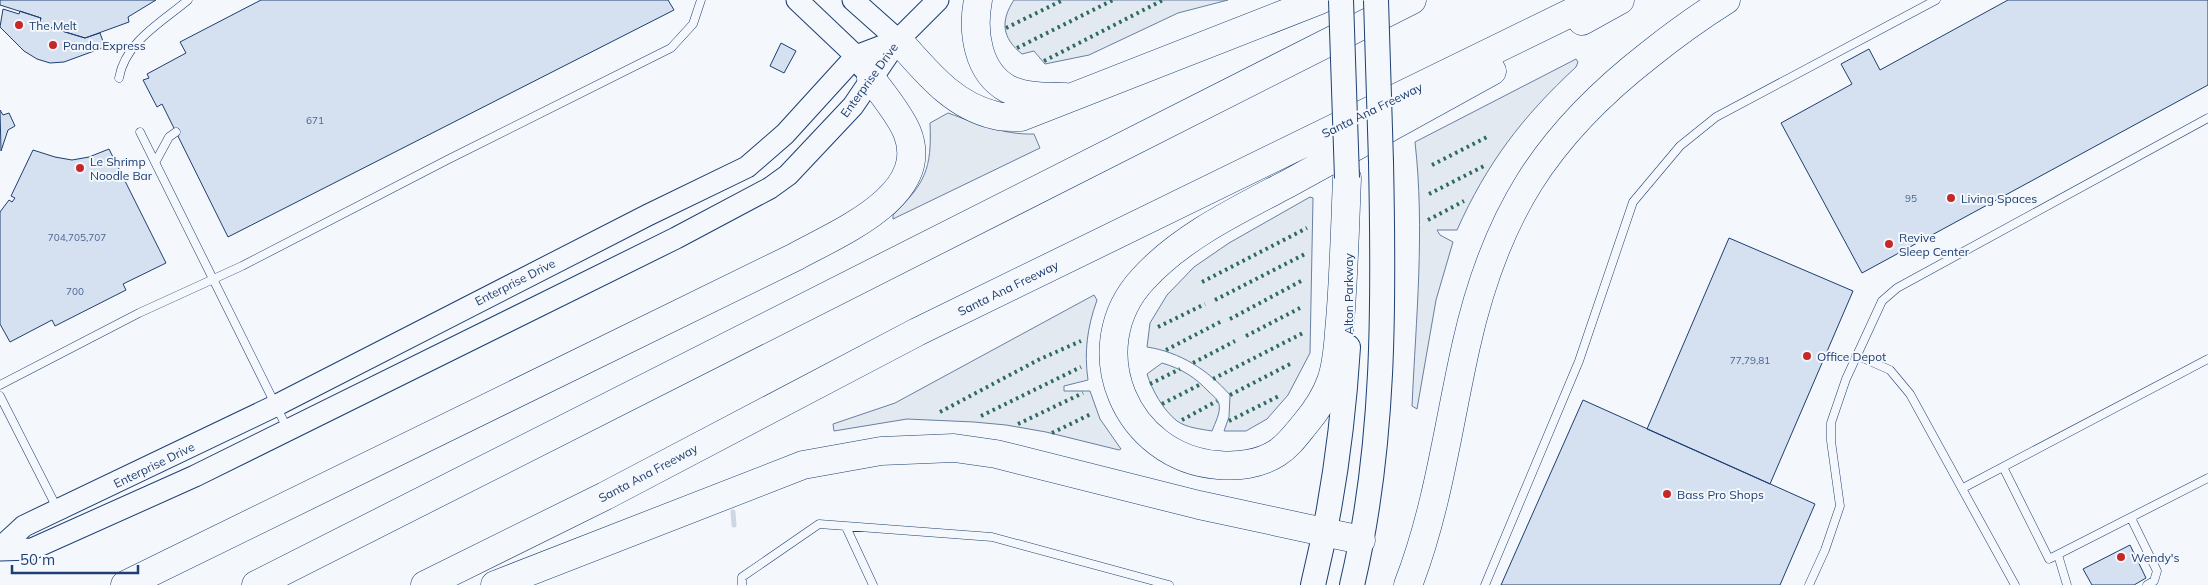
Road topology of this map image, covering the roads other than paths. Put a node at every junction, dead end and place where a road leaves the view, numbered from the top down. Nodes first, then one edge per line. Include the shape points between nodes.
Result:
1 (188, 0) edge
2 (701, 0) edge
3 (797, 0) edge
4 (853, 0) edge
5 (938, 0) edge
6 (978, 0) edge
7 (1320, 0) edge
8 (1342, 0) edge
9 (1376, 0) edge
10 (1412, 0) edge
11 (1597, 0) edge
12 (1620, 0) edge
13 (1726, 0) edge
14 (1936, 0) edge
15 (898, 40) junction
16 (856, 56) junction
17 (119, 78) dead end
18 (871, 78) junction
19 (1074, 98) junction
20 (2208, 118) edge
21 (140, 132) dead end
22 (176, 132) dead end
23 (156, 161) junction
24 (1347, 178) junction
25 (214, 278) junction
26 (1856, 356) junction
27 (2208, 359) edge
28 (0, 385) edge
29 (0, 396) edge
30 (276, 405) junction
31 (288, 430) junction
32 (2003, 467) junction
33 (2208, 478) edge
34 (1963, 488) junction
35 (58, 510) junction
36 (2131, 518) junction
37 (846, 527) junction
38 (1326, 533) junction
39 (1361, 540) junction
40 (0, 549) edge
41 (2058, 555) junction
42 (124, 585) edge
43 (256, 585) edge
44 (425, 585) edge
45 (495, 585) edge
46 (742, 585) edge
47 (873, 585) edge
48 (1169, 585) edge
49 (1314, 585) edge
50 (1352, 585) edge
51 (1408, 585) edge
52 (1485, 585) edge
53 (1809, 585) edge
54 (2015, 585) edge
55 (2067, 585) edge
56 (2146, 585) edge

1 - 17 lane via 132,47
2 - 25 lane via 693,24 671,48
3 - 16 street
4 - 15 street
5 - 15 street
6 - 19 highway via 976,40 994,77 1008,89 1038,96
7 - 19 highway
8 - 24 main road, Alton Parkway, bridge
9 - 39 main road, bridge via 1384,282 1375,437
10 - 43 highway
11 - 44 highway, Santa Ana Freeway via 926,328 605,496
12 - 24 highway via 1212,226 1168,256 1142,280 1122,311 1114,342 1114,359 1122,399 1132,416 1156,442 1172,452 1209,464 1251,464 1277,453 1316,411 1335,368
13 - 51 highway via 1696,19 1598,97 1554,146 1522,192 1485,274 1466,345 1426,529
14 - 52 lane via 1716,117 1680,146 1633,202 1579,361
15 - 16 street, Enterprise Drive
15 - 18 street, Enterprise Drive
15 - 19 highway via 943,89 968,106 995,116 1021,117
16 - 18 street
16 - 30 street, Enterprise Drive via 786,134 747,167
18 - 31 street, Enterprise Drive via 853,106 821,141 788,175 770,188 676,238
18 - 42 highway via 907,132 910,159 906,175 893,196 873,214 795,257
20 - 26 lane via 1897,288 1882,301
21 - 23 lane
22 - 23 lane via 169,137
23 - 25 lane
24 - 38 main road, Alton Parkway via 1347,362 1342,427
25 - 28 lane
25 - 30 lane
26 - 34 lane via 1890,370 1899,378
26 - 53 lane via 1831,423 1840,506
27 - 32 lane
29 - 35 lane
30 - 31 lane
30 - 35 street, Enterprise Drive
31 - 40 street, Enterprise Drive via 195,476 32,549
32 - 34 lane
32 - 41 lane via 2050,559
33 - 36 lane
34 - 54 lane
35 - 40 street, Enterprise Drive via 24,526
36 - 41 lane
36 - 56 lane via 2157,571 2154,581
37 - 46 lane via 820,524 742,577
37 - 47 lane
37 - 48 lane via 992,537
38 - 39 highway
38 - 45 highway via 996,454 954,448 881,452 803,465
38 - 49 main road, Alton Parkway
39 - 50 main road
41 - 55 lane

